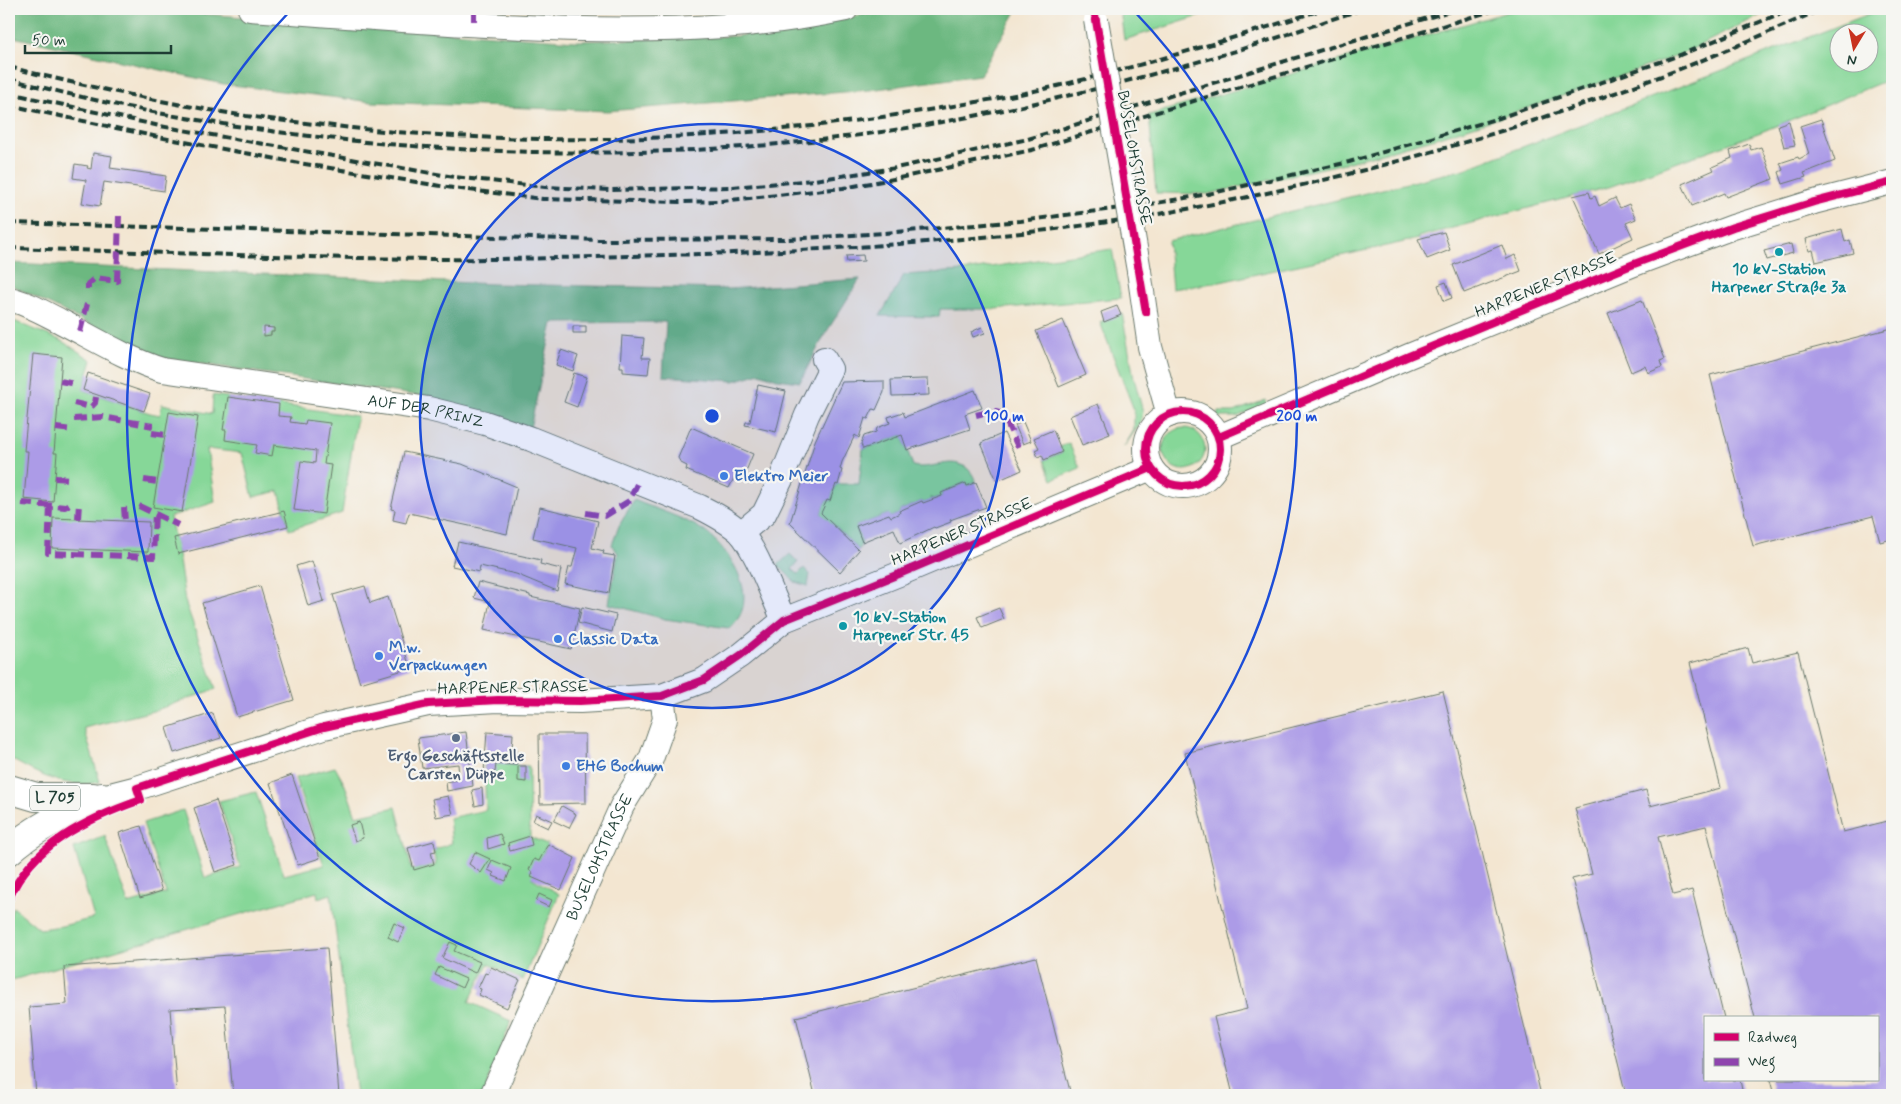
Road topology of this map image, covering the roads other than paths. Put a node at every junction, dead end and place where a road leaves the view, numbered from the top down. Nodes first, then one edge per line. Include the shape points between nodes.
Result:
1 (250, 9) edge
2 (846, 9) edge
3 (1095, 14) edge
4 (1892, 182) edge
5 (9, 299) edge
6 (824, 359) dead end
7 (1169, 415) junction
8 (1219, 437) junction
9 (1151, 468) junction
10 (741, 533) junction
11 (784, 620) junction
12 (662, 696) junction
13 (9, 789) edge
14 (102, 797) junction
15 (9, 851) edge
16 (492, 1095) edge

1 - 2 street via 612,31 732,26
3 - 7 street, BUSELOHSTRASSE, bridge via 1150,346
4 - 8 street, HARPENER STRASSE via 1742,224 1634,264
5 - 10 street, AUF DER PRINZ via 34,308 143,364 162,370 428,409 485,424 531,439 700,507
6 - 10 street via 830,369 782,477 764,514
7 - 8 street via 1193,413 1204,418
7 - 9 street via 1153,427 1148,438 1146,448
8 - 9 street via 1221,450 1218,462 1203,481 1192,486 1169,484
9 - 11 street, HARPENER STRASSE
10 - 11 street, AUF DER PRINZ
11 - 12 street via 704,680
12 - 14 street, HARPENER STRASSE via 428,704 324,727
12 - 16 street, BUSELOHSTRASSE via 665,719 651,759 622,806
13 - 14 highway, L 705 via 36,797
14 - 15 highway, L 705 via 48,822

